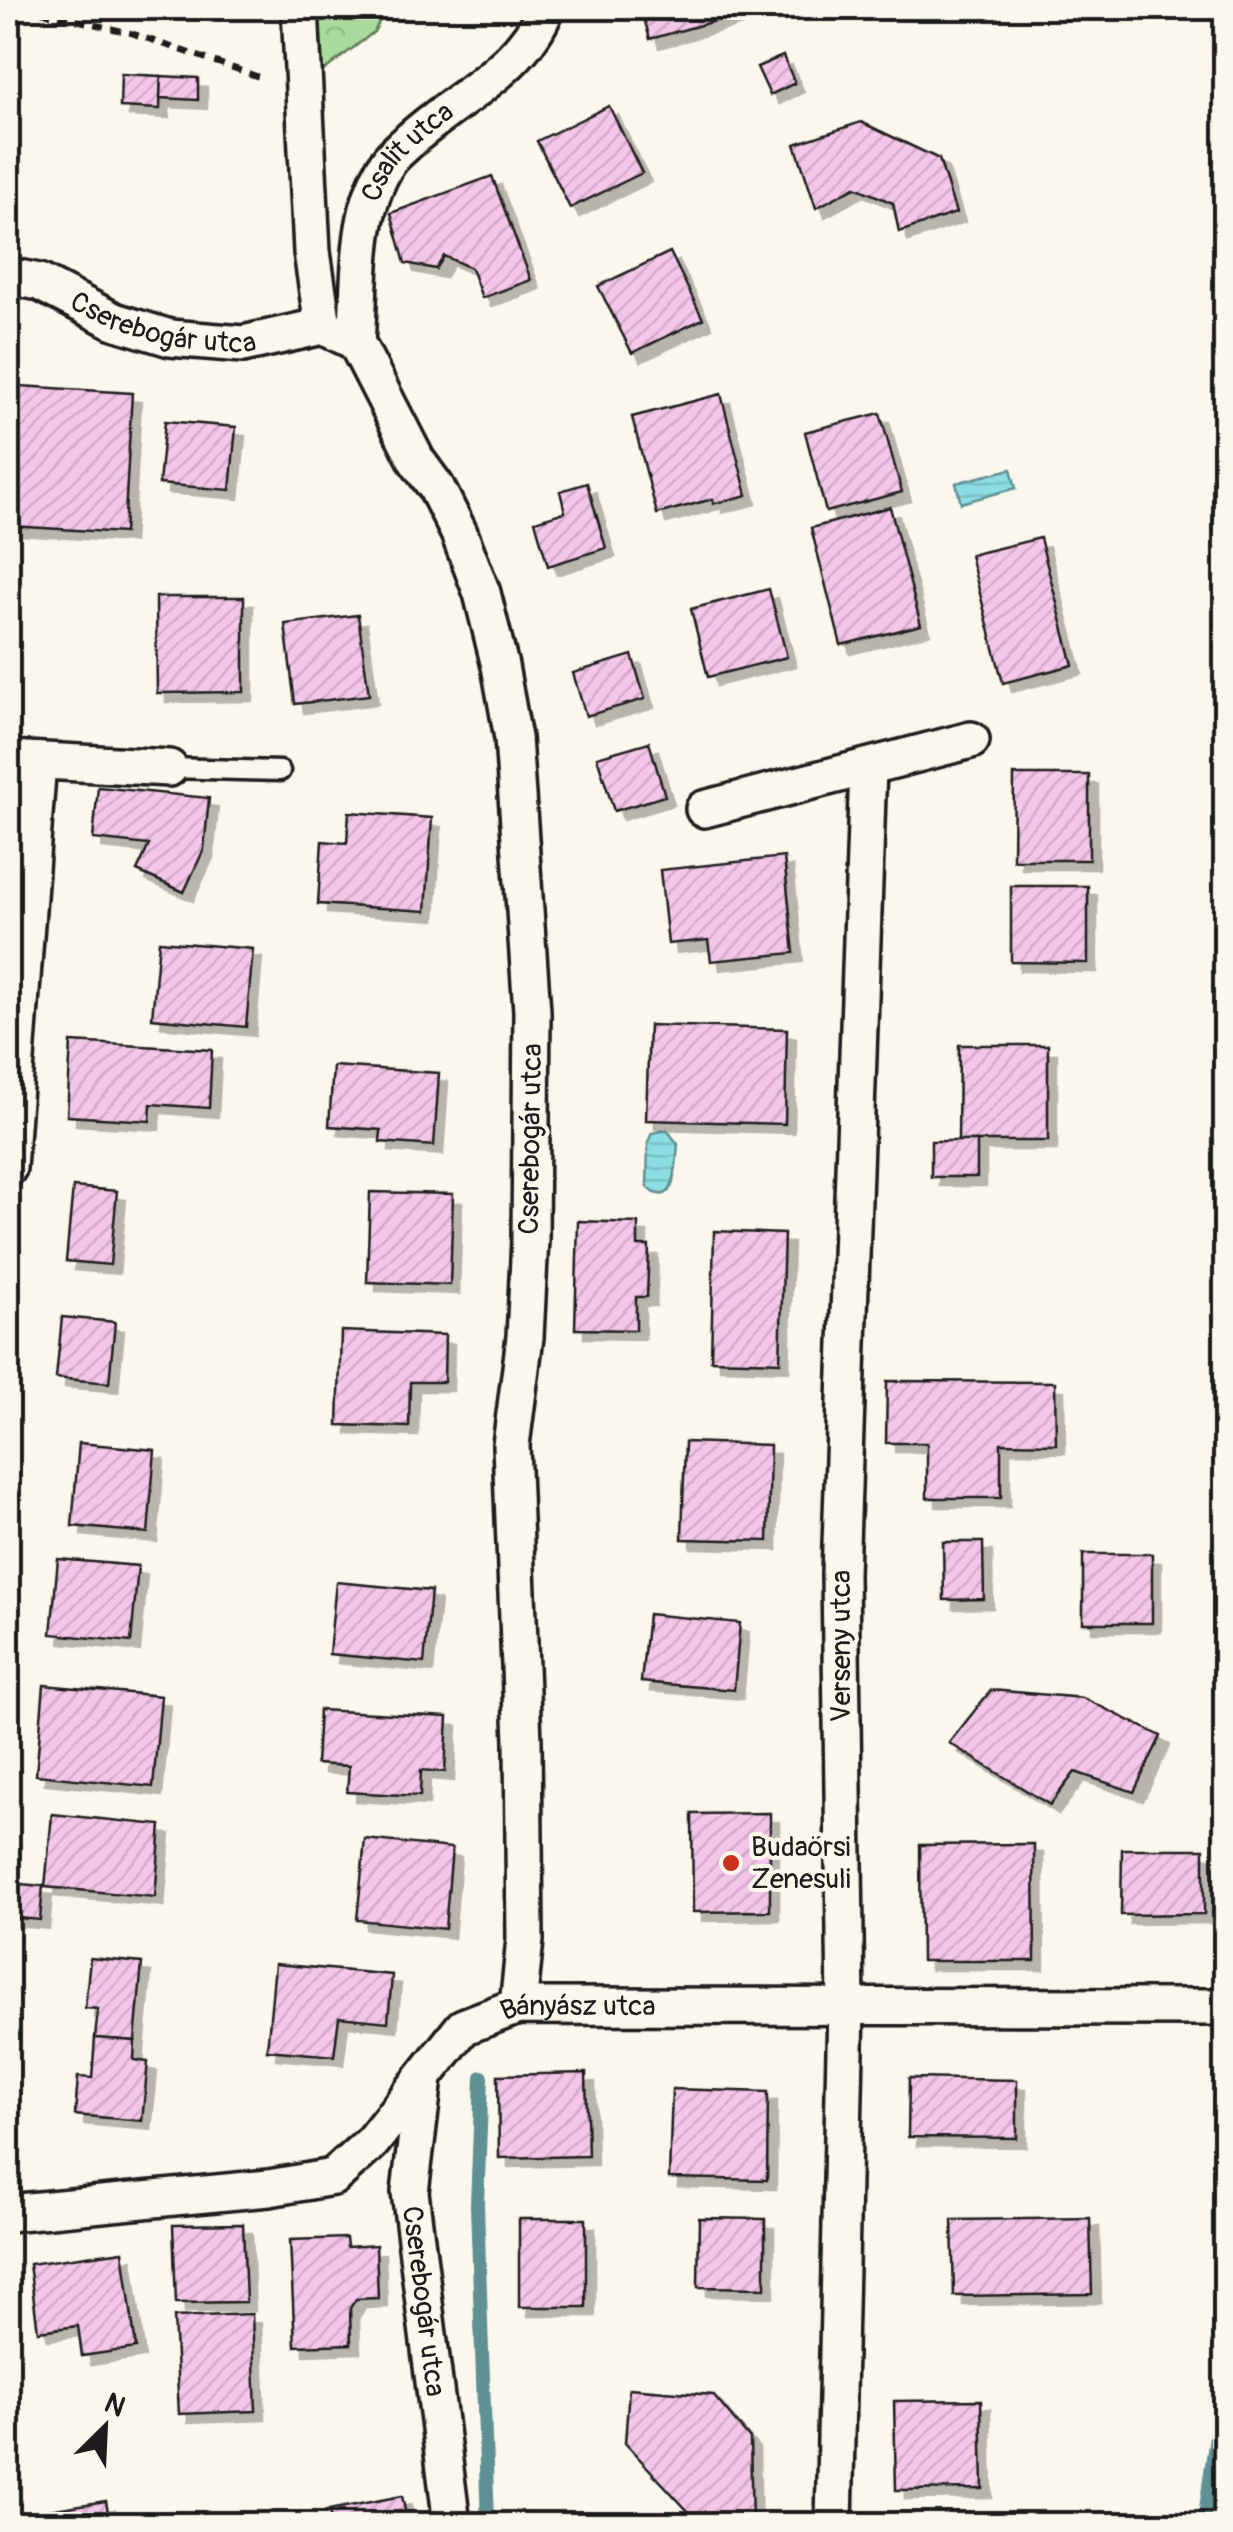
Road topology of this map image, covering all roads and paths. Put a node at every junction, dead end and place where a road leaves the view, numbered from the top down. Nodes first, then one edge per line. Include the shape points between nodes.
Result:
1 (24, 8) edge
2 (300, 8) edge
3 (546, 8) edge
4 (306, 77) junction
5 (8, 276) edge
6 (323, 326) junction
7 (356, 342) junction
8 (972, 740) dead end
9 (23, 760) edge
10 (868, 767) junction
11 (169, 768) joint
12 (280, 771) dead end
13 (704, 809) dead end
14 (8, 1168) edge
15 (518, 2006) junction
16 (1226, 2007) edge
17 (846, 2008) junction
18 (424, 2078) junction
19 (8, 2213) edge
20 (452, 2524) edge
21 (834, 2524) edge

1 - 4 path via 131,33 275,82
2 - 4 street
3 - 7 street, Csalit utca via 516,58 388,161 364,220
4 - 6 street via 312,252
5 - 6 street, Cserebogár utca via 39,282 114,321 170,338 244,344
6 - 7 street
7 - 15 street, Cserebogár utca via 459,533 482,593 513,738 533,1102 525,1337 511,1445 523,1741
8 - 10 street
9 - 11 street
9 - 14 street
10 - 13 street
10 - 17 street, Verseny utca via 840,1574
11 - 12 lane
15 - 17 street, Bányász utca
15 - 18 street, Bányász utca via 463,2027
16 - 17 street, Bányász utca
17 - 21 street, Verseny utca
18 - 19 street, Bányász utca via 372,2142 333,2177
18 - 20 street, Cserebogár utca via 410,2192

